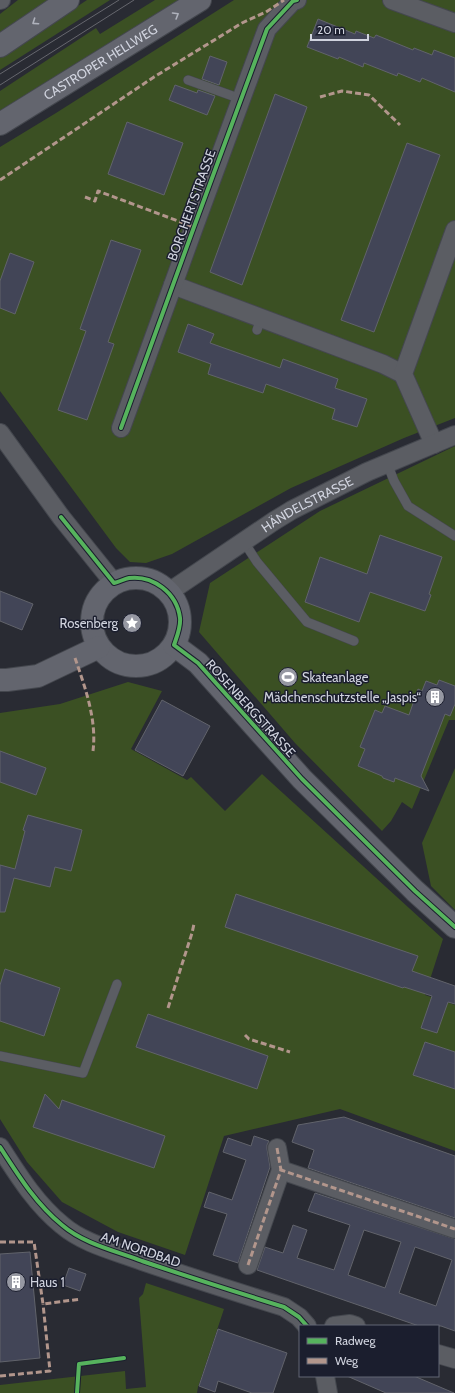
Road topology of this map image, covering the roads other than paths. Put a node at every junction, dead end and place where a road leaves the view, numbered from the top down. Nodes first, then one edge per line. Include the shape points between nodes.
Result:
1 (68, 0) edge
2 (200, 0) edge
3 (297, 0) edge
4 (392, 0) edge
5 (455, 23) edge
6 (0, 46) edge
7 (188, 80) dead end
8 (241, 99) junction
9 (0, 124) edge
10 (455, 230) edge
11 (173, 285) junction
12 (403, 374) junction
13 (121, 428) dead end
14 (0, 433) edge
15 (455, 435) edge
16 (434, 444) junction
17 (387, 463) junction
18 (455, 536) edge
19 (244, 542) junction
20 (114, 584) junction
21 (169, 592) junction
22 (354, 641) dead end
23 (174, 645) junction
24 (100, 647) junction
25 (0, 680) edge
26 (455, 927) edge
27 (117, 984) dead end
28 (0, 1056) edge
29 (0, 1147) edge
30 (277, 1148) dead end
31 (282, 1170) junction
32 (455, 1228) edge
33 (248, 1265) dead end
34 (306, 1325) edge
35 (342, 1325) edge
36 (353, 1325) edge
37 (439, 1354) edge
38 (455, 1359) edge
39 (325, 1377) edge
40 (328, 1393) edge

1 -> 6 street
9 -> 2 street, CASTROPER HELLWEG
3 - 8 street, BORCHERTSTRASSE via 267,29
4 - 5 street
7 - 8 lane
8 - 11 street, BORCHERTSTRASSE
10 - 12 street
11 - 12 street via 259,324 383,364
11 - 13 street, BORCHERTSTRASSE
12 - 16 street
14 - 20 street via 61,518
15 - 16 street, HÄNDELSTRASSE
16 - 17 street, HÄNDELSTRASSE
17 - 18 lane via 408,506
17 - 19 street, HÄNDELSTRASSE via 292,510
19 - 21 street, HÄNDELSTRASSE
19 - 22 lane via 257,562 307,622
20 - 21 street via 128,578 143,578 157,583
20 - 24 street via 100,595 93,612 92,630
21 - 23 street via 180,618 179,632
23 - 24 street via 164,656 150,664 135,666 115,660
23 - 26 street, ROSENBERGSTRASSE via 198,663 302,779
24 - 25 street via 38,676
27 - 28 lane via 83,1073
29 - 34 street, AM NORDBAD via 42,1207 78,1236 114,1251 284,1308 299,1317
30 - 31 street
31 - 32 street
31 - 33 street
35 - 36 street
37 - 38 street
39 - 40 street

